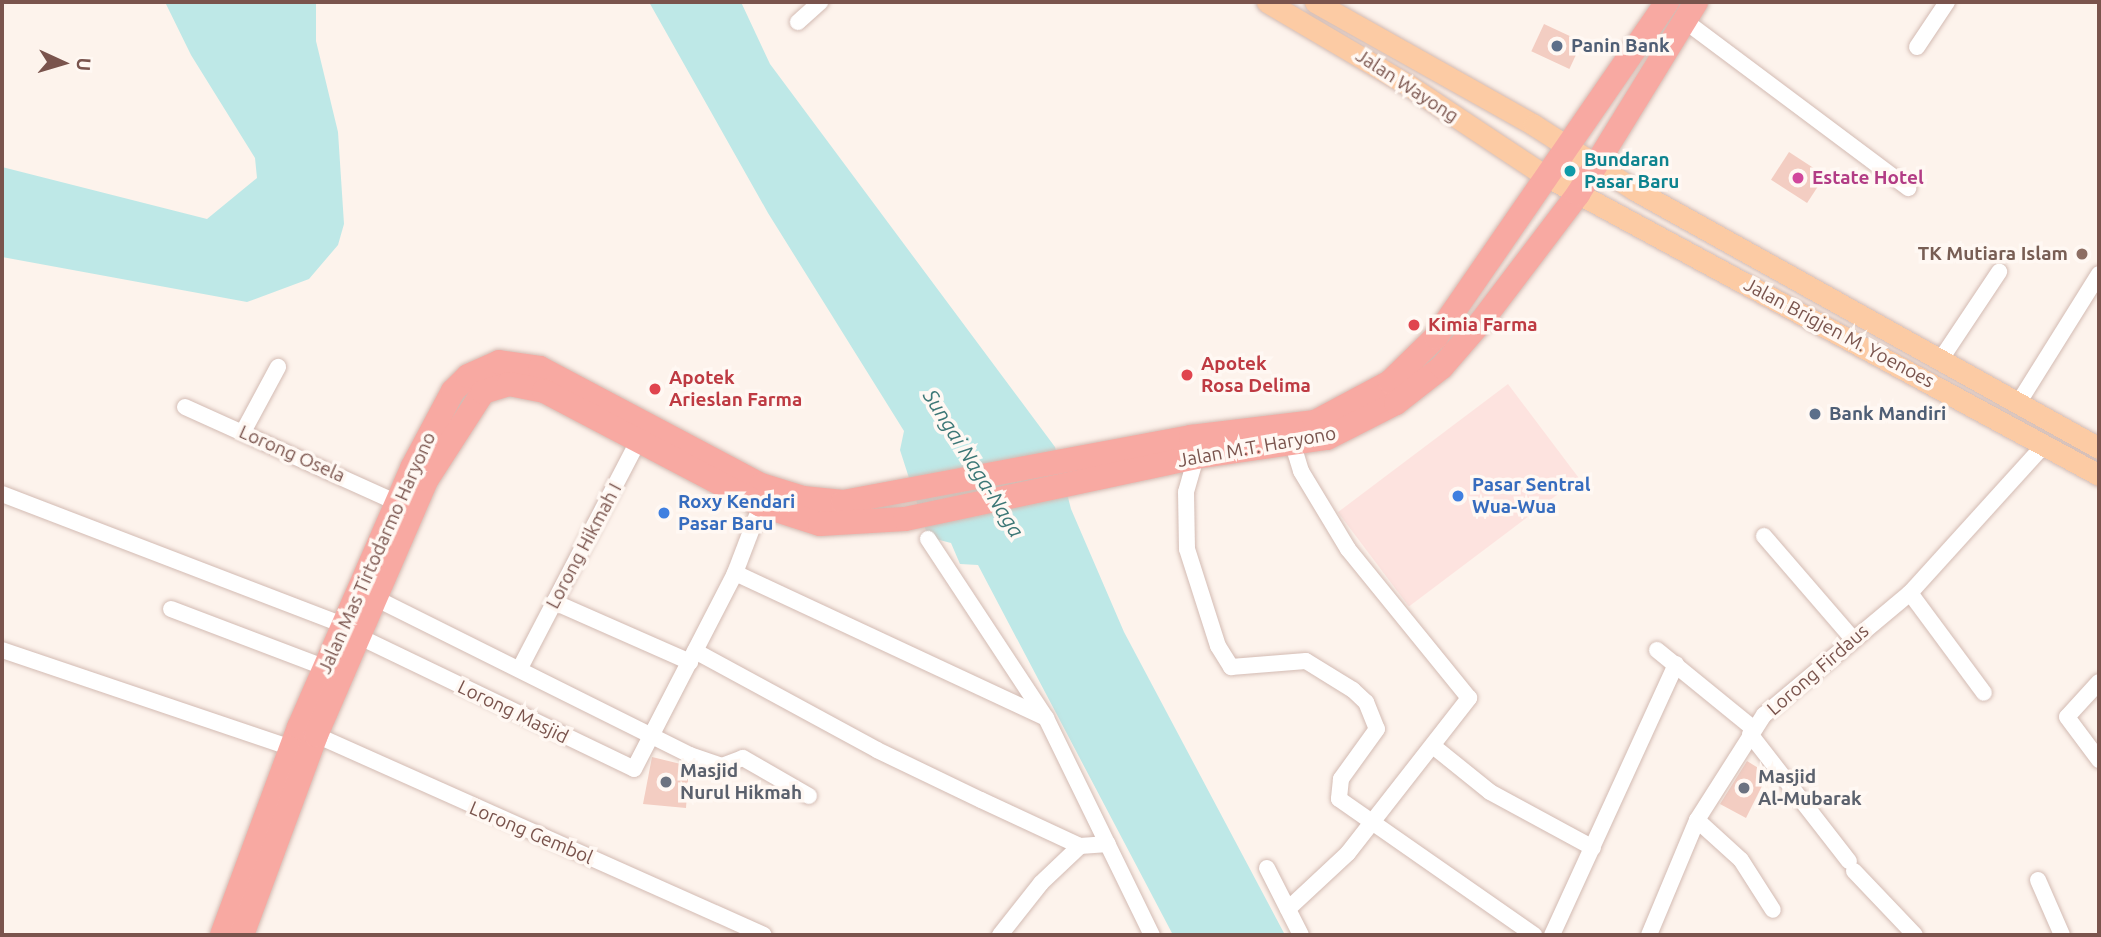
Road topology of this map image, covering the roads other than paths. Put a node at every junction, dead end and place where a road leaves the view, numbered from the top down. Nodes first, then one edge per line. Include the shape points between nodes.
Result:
1 (820, 2) edge
2 (1267, 2) edge
3 (1315, 2) edge
4 (1667, 2) edge
5 (1947, 2) edge
6 (1690, 11) edge
7 (798, 22) dead end
8 (1917, 47) dead end
9 (1565, 143) junction
10 (1597, 164) junction
11 (1544, 175) junction
12 (1908, 188) dead end
13 (1578, 194) junction
14 (1999, 272) dead end
15 (2099, 274) edge
16 (1941, 359) junction
17 (278, 367) dead end
18 (2019, 402) junction
19 (185, 407) dead end
20 (243, 432) junction
21 (643, 432) junction
22 (1293, 444) junction
23 (2044, 445) junction
24 (2099, 448) edge
25 (1196, 457) junction
26 (2097, 469) edge
27 (1072, 472) junction
28 (2, 494) edge
29 (398, 503) junction
30 (761, 505) junction
31 (905, 519) joint
32 (1764, 536) dead end
33 (928, 539) dead end
34 (735, 573) junction
35 (1910, 593) junction
36 (377, 599) junction
37 (554, 602) junction
38 (172, 609) dead end
39 (352, 632) junction
40 (1853, 639) junction
41 (2, 650) edge
42 (1657, 650) dead end
43 (692, 656) junction
44 (1676, 664) junction
45 (326, 668) junction
46 (520, 668) junction
47 (2099, 682) edge
48 (1984, 693) dead end
49 (1046, 718) junction
50 (1752, 731) junction
51 (302, 737) junction
52 (651, 737) junction
53 (1433, 746) junction
54 (2099, 760) edge
55 (809, 796) dead end
56 (1697, 820) junction
57 (1372, 825) junction
58 (1108, 844) junction
59 (1080, 846) junction
60 (1593, 848) junction
61 (1267, 868) dead end
62 (2038, 880) dead end
63 (1288, 909) junction
64 (1773, 910) dead end
65 (222, 935) edge
66 (242, 935) edge
67 (764, 935) edge
68 (1000, 935) edge
69 (1152, 935) edge
70 (1301, 935) edge
71 (1534, 935) edge
72 (1552, 935) edge
73 (1649, 935) edge
74 (1915, 935) edge
75 (2062, 935) edge

1 - 7 street
2 - 11 main road, Jalan Wayong via 1408,85
3 - 9 main road, Jalan Wayong
4 - 9 highway, Jalan M.T. Haryono
5 - 8 street
6 - 10 highway, Jalan M.T. Haryono
6 - 12 street
9 - 10 main road, Jalan Wayong
9 - 11 highway, Jalan M.T. Haryono
10 - 13 highway, Jalan M.T. Haryono
10 - 16 main road, Jalan Brigjen M. Yoenoes
11 - 13 main road, Jalan Wayong
11 - 27 highway, Jalan M.T. Haryono via 1483,275 1436,337 1390,382 1355,405 1315,422 1191,437
13 - 22 highway, Jalan M.T. Haryono via 1442,367 1352,429
13 - 23 main road, Jalan Brigjen M. Yoenoes
14 - 16 street
15 - 18 street
16 - 18 main road, Jalan Brigjen M. Yoenoes
17 - 20 street
18 - 24 main road, Jalan Brigjen M. Yoenoes
19 - 20 street, Lorong Osela
20 - 29 street, Lorong Osela
21 - 27 highway, Jalan Mas Tirtodarmo Haryono via 761,485 803,498 843,502
21 - 29 highway, Jalan Mas Tirtodarmo Haryono via 540,368 518,362 484,366 453,391
21 - 30 highway, Jalan Mas Tirtodarmo Haryono
21 - 36 highway, Jalan Mas Tirtodarmo Haryono via 524,385 483,392 427,479
21 - 37 street, Lorong Hikmah I
22 - 25 highway, Jalan M.T. Haryono
22 - 53 street via 1301,471 1348,549 1469,698
23 - 26 main road, Jalan Brigjen M. Yoenoes
23 - 35 street, Lorong Firdaus
25 - 27 highway, Jalan M.T. Haryono
25 - 57 street via 1186,492 1184,530 1191,569 1218,646 1239,670 1306,661 1327,670 1366,702 1376,736 1341,779 1337,795
27 - 31 highway, Jalan M.T. Haryono
28 - 39 street
29 - 39 highway, Jalan Mas Tirtodarmo Haryono
30 - 31 highway, Jalan Mas Tirtodarmo Haryono via 820,524
30 - 34 street
32 - 40 street
33 - 49 street
34 - 43 street
34 - 49 street
35 - 40 street, Lorong Firdaus
35 - 48 street
36 - 39 highway, Jalan Mas Tirtodarmo Haryono
36 - 46 street
37 - 43 street
37 - 46 street, Lorong Hikmah I
38 - 45 street
39 - 45 highway, Jalan Mas Tirtodarmo Haryono
39 - 51 highway, Jalan Mas Tirtodarmo Haryono
39 - 52 street, Lorong Masjid via 629,770 639,765
40 - 50 street, Lorong Firdaus via 1786,692
41 - 51 street, Lorong Gembol
42 - 44 street
43 - 52 street
43 - 59 street
44 - 50 street
44 - 60 street
45 - 51 highway, Jalan Mas Tirtodarmo Haryono
46 - 52 street
47 - 54 street via 2067,717
49 - 58 street
50 - 56 street, Lorong Firdaus
50 - 74 street via 1852,866
51 - 65 highway, Jalan Mas Tirtodarmo Haryono
51 - 66 highway, Jalan Mas Tirtodarmo Haryono
51 - 67 street, Lorong Gembol
52 - 55 street via 722,766 743,758
53 - 57 street
53 - 60 street via 1490,792
56 - 64 street via 1741,860
56 - 73 street, Lorong Firdaus
57 - 63 street
57 - 71 street
58 - 59 street
58 - 69 street
59 - 68 street via 1041,883
60 - 72 street
61 - 63 street
62 - 75 street
63 - 70 street

